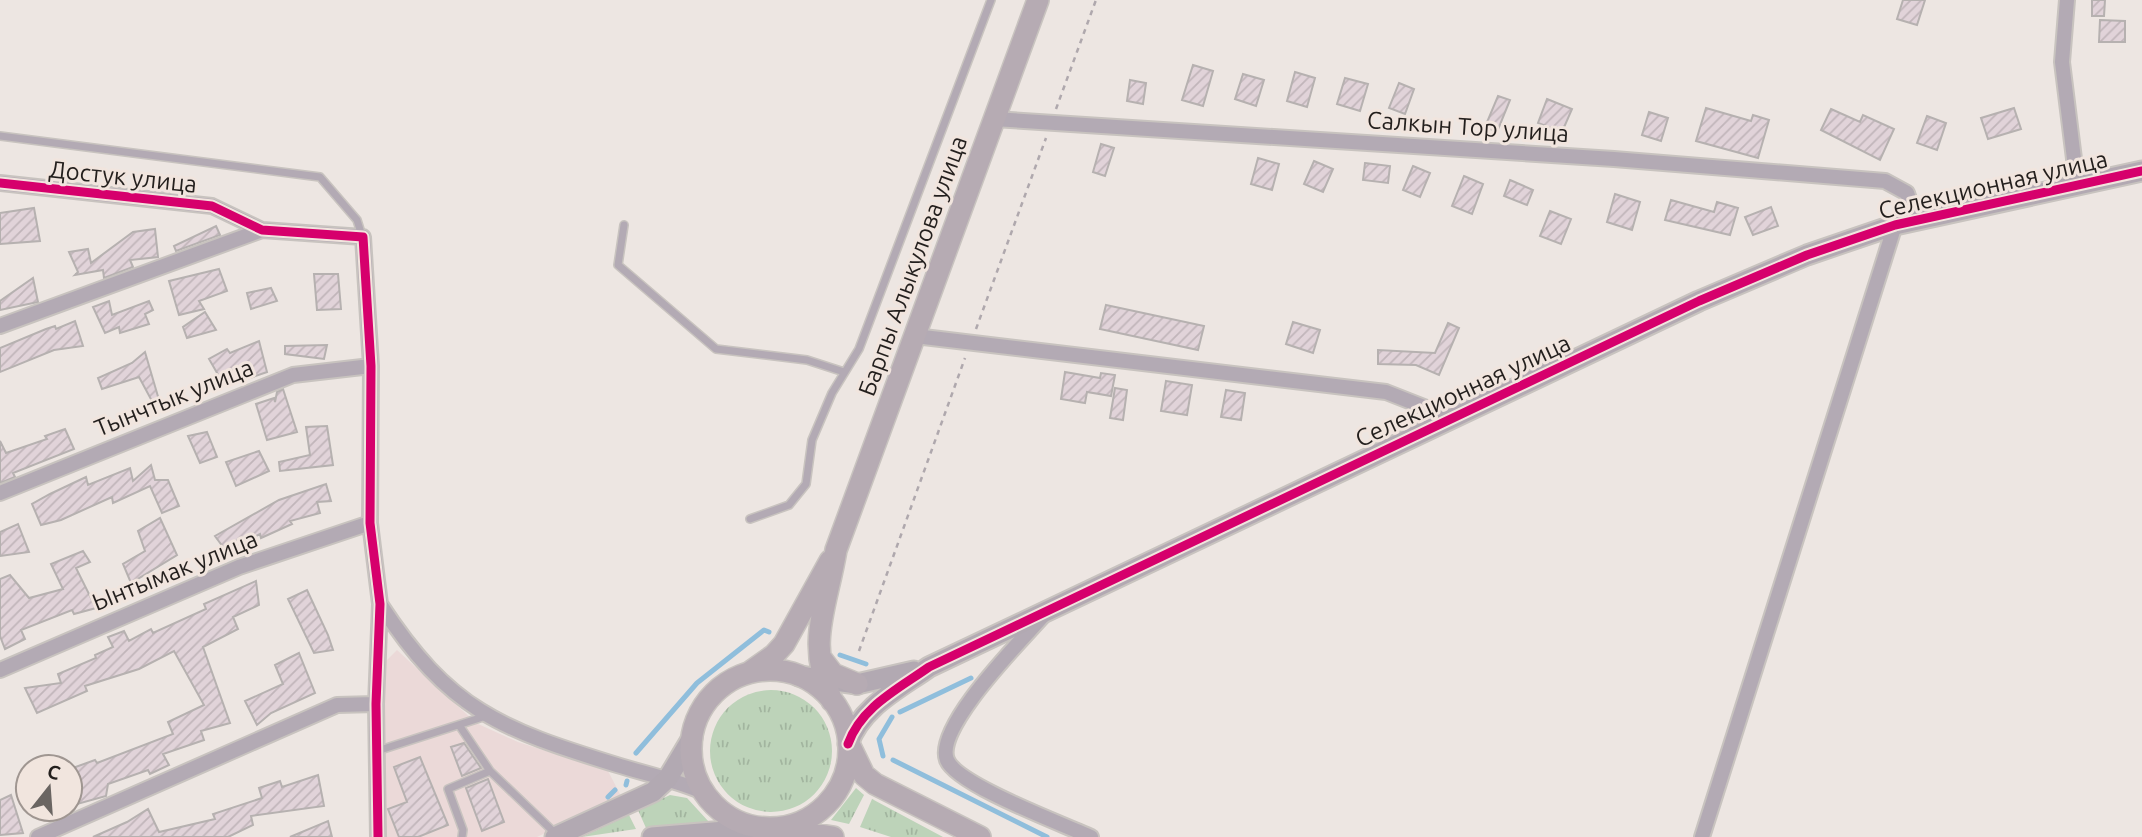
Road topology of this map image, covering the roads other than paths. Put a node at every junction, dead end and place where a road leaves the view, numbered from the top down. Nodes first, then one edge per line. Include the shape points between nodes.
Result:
1 (991, 0) edge
2 (1038, 0) edge
3 (2067, 0) edge
4 (994, 119) junction
5 (0, 136) edge
6 (2142, 171) edge
7 (0, 183) edge
8 (2077, 183) junction
9 (1916, 220) junction
10 (624, 225) dead end
11 (1895, 225) junction
12 (262, 230) junction
13 (363, 237) junction
14 (0, 326) edge
15 (915, 336) junction
16 (372, 366) junction
17 (844, 372) junction
18 (1452, 418) junction
19 (0, 494) edge
20 (750, 519) dead end
21 (370, 523) junction
22 (836, 550) junction
23 (380, 604) junction
24 (1047, 611) junction
25 (817, 653) junction
26 (929, 667) junction
27 (0, 670) edge
28 (744, 675) junction
29 (857, 684) junction
30 (828, 691) junction
31 (376, 704) junction
32 (486, 716) junction
33 (459, 725) junction
34 (692, 738) junction
35 (848, 744) junction
36 (376, 752) junction
37 (490, 771) junction
38 (668, 778) junction
39 (704, 792) junction
40 (769, 828) junction
41 (556, 836) edge
42 (38, 837) edge
43 (377, 837) edge
44 (462, 837) edge
45 (652, 837) edge
46 (833, 837) edge
47 (980, 837) edge
48 (1091, 837) edge
49 (1702, 837) edge

1 - 17 lane via 859,349
2 - 4 main road, Барпы Алыкулова улица
3 - 8 street via 2062,62
4 - 9 street, Салкын Тор улица via 1885,181 1908,193
4 - 15 main road, Барпы Алыкулова улица
5 - 13 lane via 320,177 357,220
6 - 8 street, Селекционная улица
7 - 12 street, Достук улица via 212,206
8 - 9 street, Селекционная улица
9 - 11 street, Селекционная улица
10 - 17 lane via 618,265 716,349 807,360
11 - 18 street, Селекционная улица via 1807,255 1699,301
11 - 49 street
12 - 13 street, Достук улица
12 - 14 street
13 - 16 street
15 - 18 street via 1386,391
15 - 22 main road, Барпы Алыкулова улица
16 - 19 street, Тынчтык улица via 293,375
16 - 21 street
17 - 20 lane via 812,440 806,484 789,505
18 - 24 street, Селекционная улица
21 - 23 street
21 - 27 street, Ынтымак улица via 239,567
22 - 25 main road, Барпы Алыкулова улица
22 - 28 main road, Барпы Алыкулова улица via 784,644
23 - 31 street
23 - 32 street via 428,669
24 - 26 street, Селекционная улица
24 - 48 street via 972,698 948,735 946,759 953,770 979,787
25 - 29 main road via 833,674
25 - 30 main road, Барпы Алыкулова улица
26 - 29 street, Селекционная улица
26 - 35 street, Селекционная улица via 864,714
28 - 30 main road via 772,671 799,676
28 - 34 main road via 709,699
29 - 30 street, Селекционная улица
30 - 35 main road via 844,722
31 - 36 street
31 - 42 street via 337,705
32 - 33 lane
32 - 38 street via 541,740
33 - 36 lane
33 - 37 lane
34 - 38 street
34 - 39 main road via 693,766
35 - 40 main road via 842,781 827,804 804,821
35 - 47 main road via 856,763 875,784
36 - 43 street
37 - 41 lane
37 - 44 lane via 448,789
38 - 39 street
38 - 41 street via 653,792
39 - 40 main road via 723,813 748,825
40 - 45 street
40 - 46 main road

